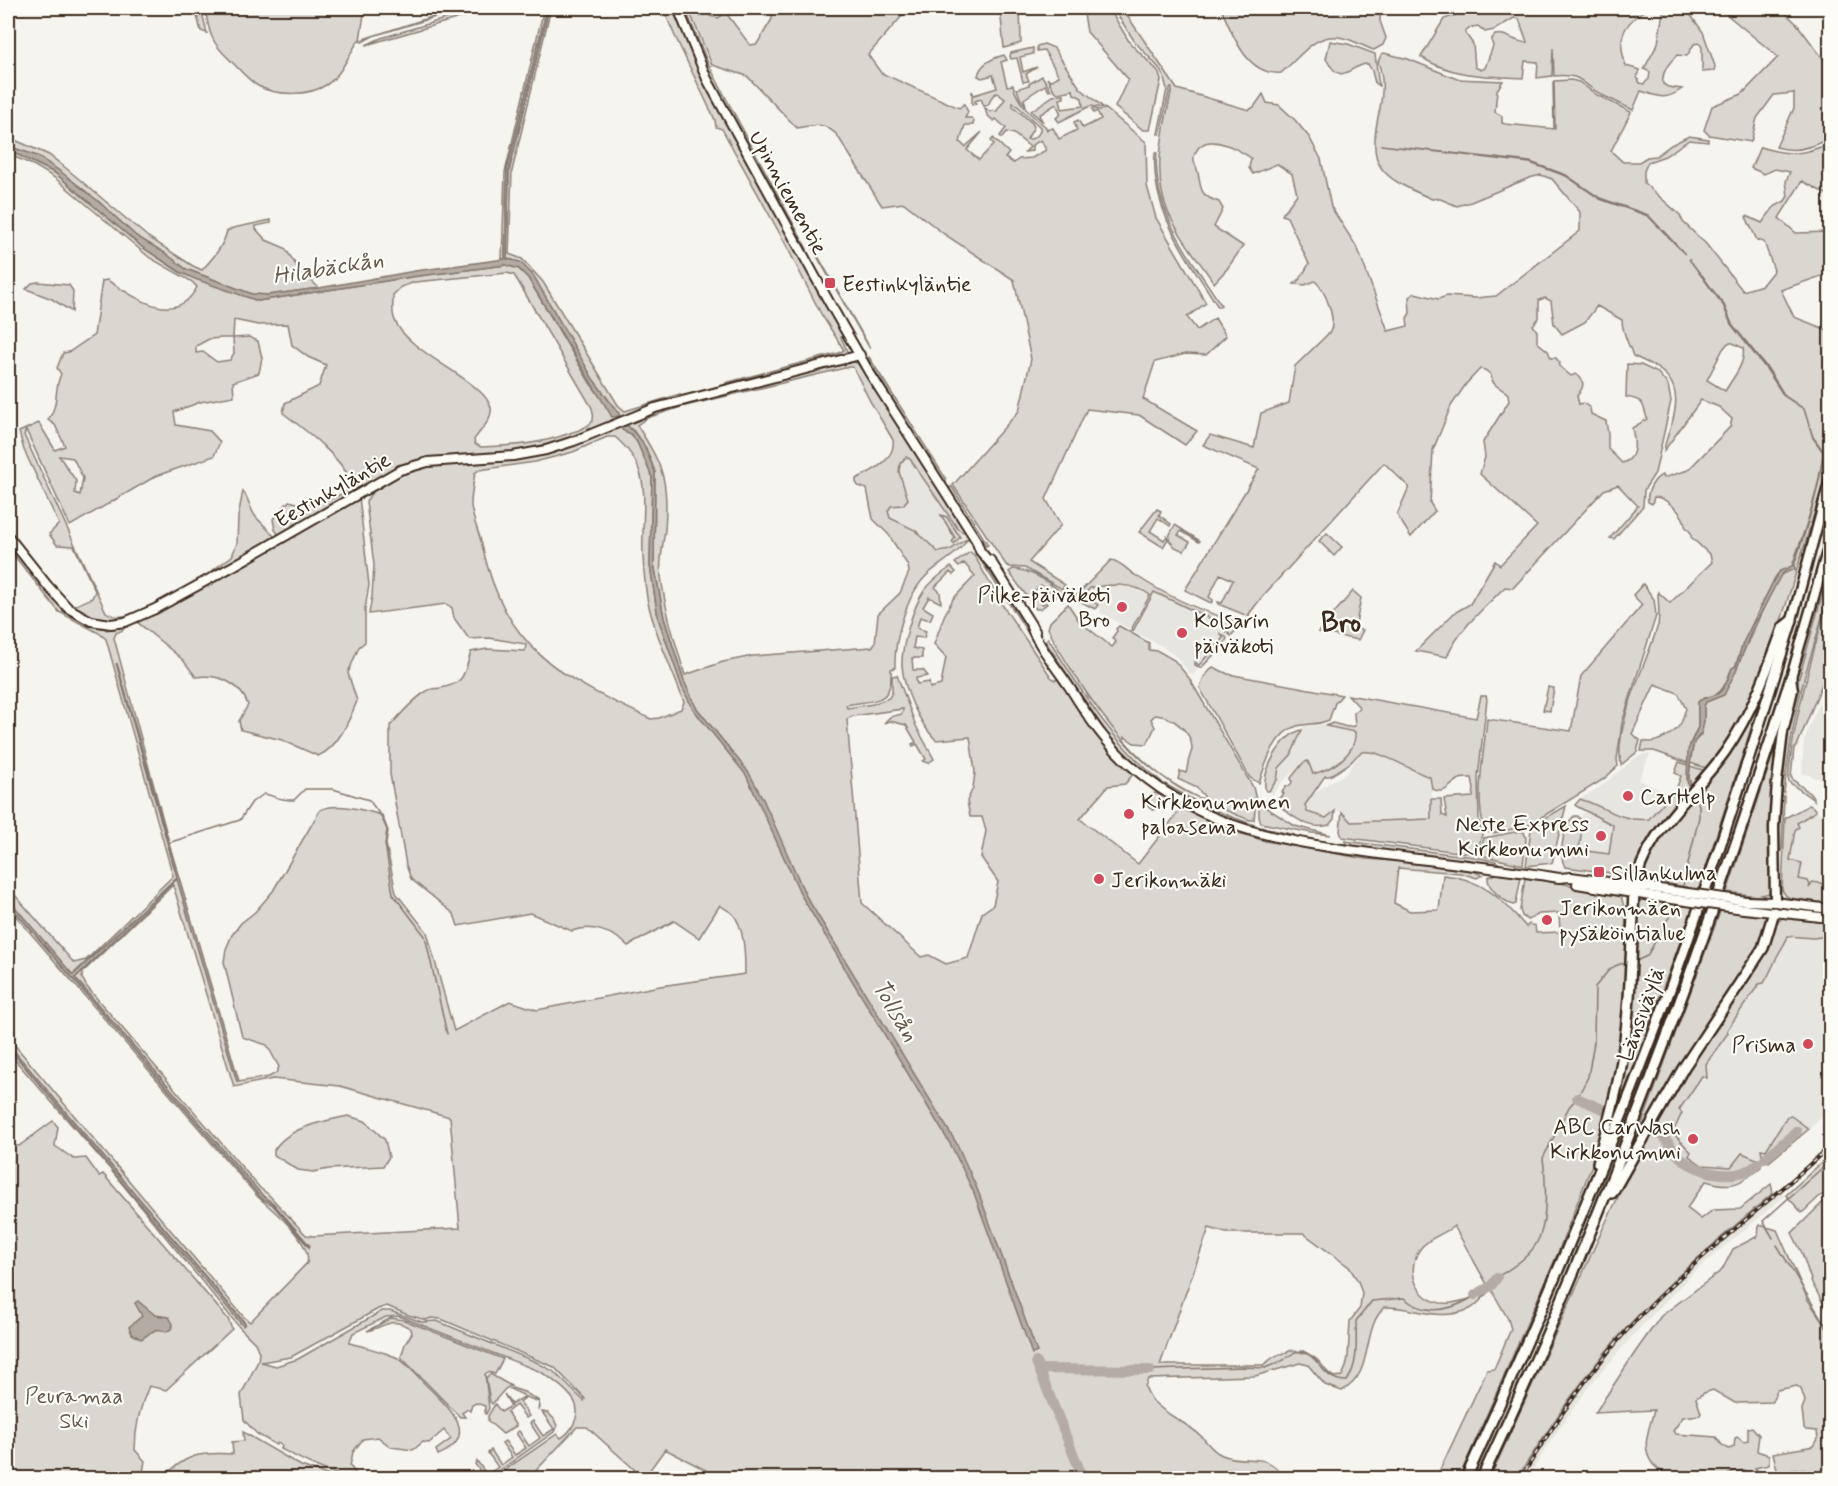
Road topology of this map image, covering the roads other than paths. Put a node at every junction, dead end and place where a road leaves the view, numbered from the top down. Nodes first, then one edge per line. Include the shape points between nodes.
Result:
1 (678, 8) edge
2 (860, 355) junction
3 (1830, 479) edge
4 (8, 536) edge
5 (1830, 541) edge
6 (1791, 620) junction
7 (1791, 677) junction
8 (1635, 889) junction
9 (1775, 907) junction
10 (1830, 909) edge
11 (1830, 918) edge
12 (1592, 1191) junction
13 (1597, 1218) junction
14 (1466, 1479) edge
15 (1482, 1479) edge

1 - 2 main road, Upinniementie via 707,79
2 - 4 main road, Eestinkyläntie via 677,402 531,454 428,462 400,470 235,566 125,622 92,621 68,608
2 - 8 main road, Upinniementie via 1037,641 1094,724 1121,757 1155,784 1212,818 1301,843
3 - 6 main road, Länsiväylä
5 - 7 main road, Länsiväylä
6 - 8 main road via 1783,627 1750,711 1725,751 1647,849
6 - 12 highway, Länsiväylä via 1689,938
7 - 9 main road via 1777,782
7 - 13 highway, Länsiväylä via 1689,980
8 - 9 main road, Upinniementie, bridge
8 - 12 highway via 1620,1071
9 - 10 main road
9 - 11 main road
9 - 13 highway via 1763,948 1684,1067
12 - 14 highway, Länsiväylä
13 - 15 highway, Länsiväylä

